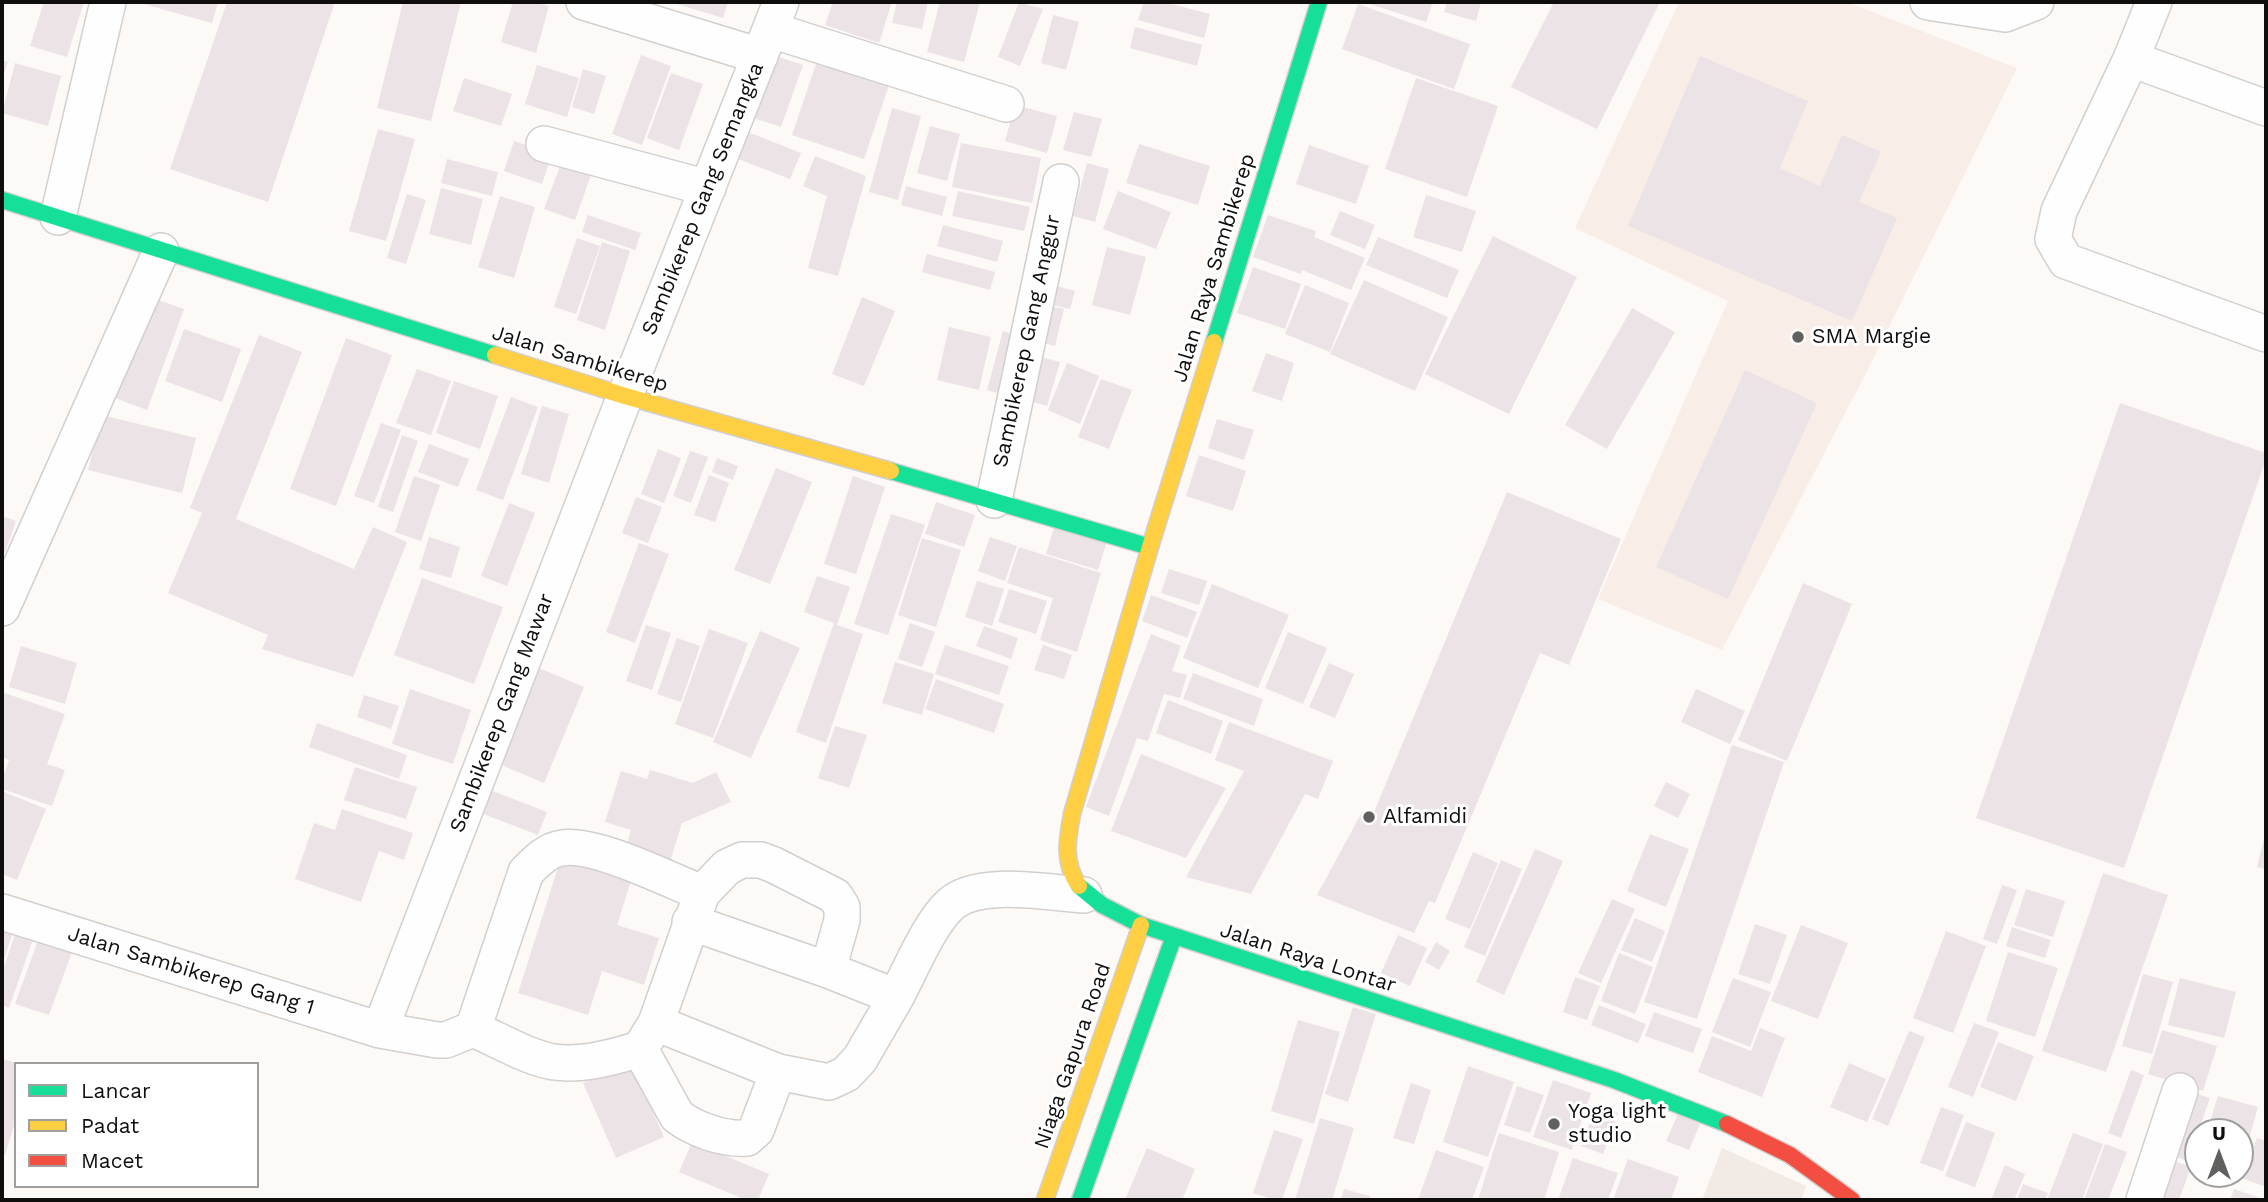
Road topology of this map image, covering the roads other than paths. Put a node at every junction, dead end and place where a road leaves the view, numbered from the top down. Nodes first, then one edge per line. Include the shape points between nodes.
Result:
1 (108, 2) edge
2 (584, 2) edge
3 (1319, 2) edge
4 (1928, 2) edge
5 (2036, 2) edge
6 (2154, 2) edge
7 (771, 29) edge
8 (2131, 59) junction
9 (1006, 104) dead end
10 (2266, 108) edge
11 (544, 144) dead end
12 (1061, 181) dead end
13 (708, 188) junction
14 (2, 200) edge
15 (58, 217) junction
16 (161, 251) junction
17 (2266, 334) edge
18 (625, 396) junction
19 (994, 500) junction
20 (1150, 547) junction
21 (2, 608) edge
22 (1084, 895) junction
23 (696, 908) junction
24 (2, 912) edge
25 (1141, 925) junction
26 (1174, 936) junction
27 (828, 970) junction
28 (896, 997) junction
29 (473, 1029) junction
30 (380, 1030) junction
31 (648, 1036) junction
32 (778, 1073) junction
33 (2180, 1091) dead end
34 (1045, 1200) edge
35 (1080, 1200) edge
36 (1852, 1200) edge
37 (2144, 1200) edge

1 - 15 street
2 - 7 street
3 - 20 street, Jalan Raya Sambikerep
4 - 5 street via 2004,13
6 - 8 street
7 - 9 street
7 - 13 street, Sambikerep Gang Semangka
8 - 10 street
8 - 17 street via 2059,211 2053,239 2066,261
11 - 13 street
12 - 19 street, Sambikerep Gang Anggur
13 - 18 street, Sambikerep Gang Semangka
14 - 15 street, Jalan Sambikerep
15 - 16 street, Jalan Sambikerep
16 - 18 street, Jalan Sambikerep
16 - 21 street
18 - 19 street, Jalan Sambikerep
18 - 30 street, Sambikerep Gang Mawar
19 - 20 street, Jalan Sambikerep
20 - 22 street via 1072,814 1067,849 1071,872
22 - 25 street, Jalan Raya Lontar
22 - 28 street via 995,890 960,898 938,920
23 - 27 street
23 - 27 street via 727,867 742,860 761,860 835,896 842,907
23 - 29 street via 592,849 562,847 542,856 526,872
23 - 31 street
24 - 30 street, Jalan Sambikerep Gang 1
25 - 26 street, Jalan Raya Lontar
25 - 34 street, Niaga Gapura Road
26 - 35 street
26 - 36 street, Jalan Raya Lontar via 1614,1080 1710,1117 1790,1155
27 - 28 street
28 - 32 street via 860,1059 846,1074 829,1082
29 - 30 street, Jalan Sambikerep Gang 1 via 446,1040
29 - 31 street via 555,1062 614,1057
31 - 32 street
31 - 32 street via 677,1116 733,1139 747,1138 756,1130
33 - 37 street

